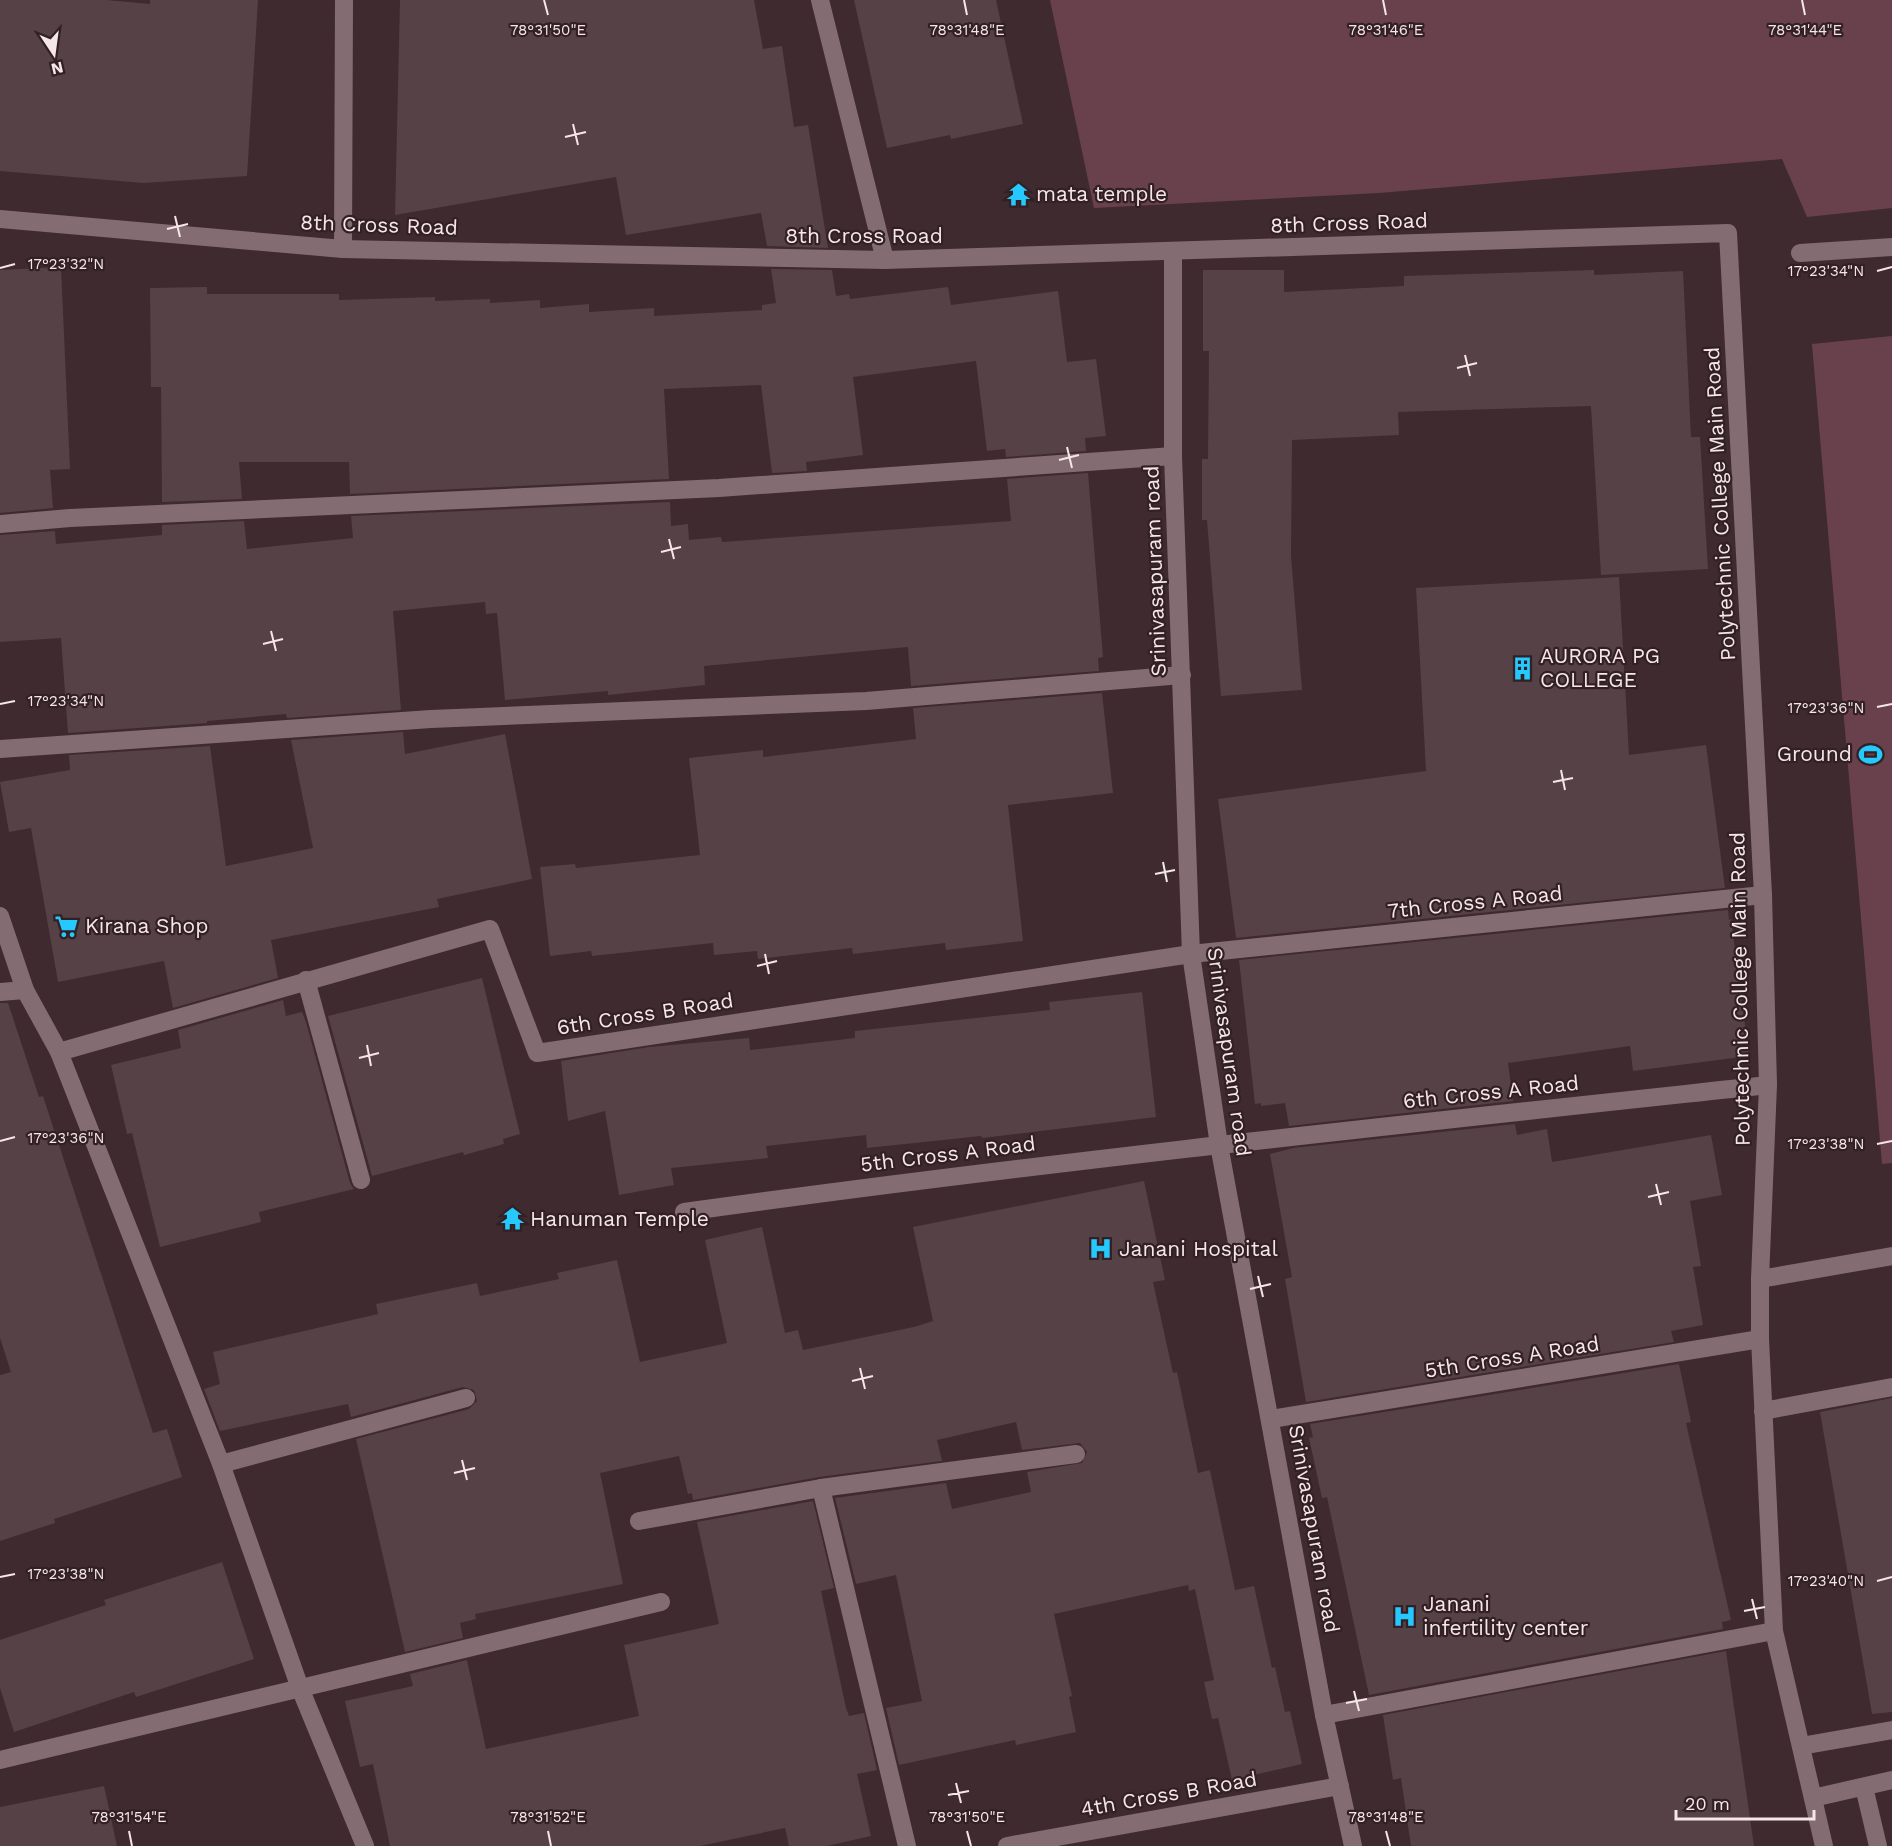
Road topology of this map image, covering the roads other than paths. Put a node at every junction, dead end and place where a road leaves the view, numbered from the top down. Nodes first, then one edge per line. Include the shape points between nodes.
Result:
1 (344, 0) edge
2 (820, 0) edge
3 (0, 219) edge
4 (1728, 233) joint
5 (1892, 247) edge
6 (343, 249) junction
7 (1173, 252) junction
8 (1800, 253) dead end
9 (885, 260) junction
10 (1173, 456) junction
11 (0, 524) edge
12 (1182, 675) junction
13 (0, 749) edge
14 (1763, 895) junction
15 (0, 916) edge
16 (1191, 954) junction
17 (306, 980) junction
18 (25, 990) junction
19 (0, 992) edge
20 (59, 1052) junction
21 (1768, 1084) junction
22 (1219, 1144) junction
23 (361, 1180) dead end
24 (684, 1212) dead end
25 (1892, 1256) edge
26 (1760, 1279) junction
27 (1760, 1339) junction
28 (1892, 1387) edge
29 (466, 1398) dead end
30 (1763, 1411) junction
31 (1271, 1419) junction
32 (1076, 1454) dead end
33 (221, 1464) junction
34 (821, 1488) junction
35 (639, 1521) dead end
36 (661, 1602) dead end
37 (1774, 1631) junction
38 (300, 1688) junction
39 (1324, 1715) junction
40 (1892, 1730) edge
41 (1801, 1746) junction
42 (0, 1760) edge
43 (1892, 1780) edge
44 (1340, 1786) junction
45 (1864, 1787) junction
46 (1813, 1798) junction
47 (365, 1846) edge
48 (908, 1846) edge
49 (1007, 1846) edge
50 (1353, 1846) edge
51 (1824, 1846) edge
52 (1878, 1846) edge

1 - 6 street
2 - 9 street
3 - 6 street, 8th Cross Road
4 - 7 street, 8th Cross Road
4 - 14 street, Polytechnic College Main Road
5 - 8 street
6 - 9 street, 8th Cross Road
7 - 9 street, 8th Cross Road
7 - 10 street, Srinivasapuram road
10 - 11 street via 719,488 117,515
10 - 12 street, Srinivasapuram road
12 - 13 street via 866,701 431,719
12 - 16 street, Srinivasapuram road
14 - 16 street, 7th Cross A Road
14 - 21 street, Polytechnic College Main Road
15 - 18 street
16 - 17 street, 6th Cross B Road via 537,1053 490,929
16 - 22 street, Srinivasapuram road
17 - 20 street, 6th Cross B Road
17 - 23 street
18 - 19 street
18 - 20 street
20 - 33 street
21 - 22 street, 6th Cross A Road
21 - 26 street, Polytechnic College Main Road
22 - 24 street, 5th Cross A Road
22 - 31 street, Srinivasapuram road
25 - 26 street
26 - 27 street, Polytechnic College Main Road
27 - 30 street, Polytechnic College Main Road
27 - 31 street, 5th Cross A Road
28 - 30 street
29 - 33 street
30 - 37 street, Polytechnic College Main Road
31 - 39 street, Srinivasapuram road
32 - 34 street
33 - 38 street
34 - 35 street
34 - 48 street
36 - 38 street
37 - 39 street
37 - 41 street, Polytechnic College Main Road
38 - 42 street
38 - 47 street
39 - 44 street, Srinivasapuram road
40 - 41 street
41 - 46 street, Polytechnic College Main Road
43 - 45 street
44 - 49 street, 4th Cross B Road
44 - 50 street, Srinivasapuram road
45 - 46 street
45 - 52 street
46 - 51 street, Polytechnic College Main Road

